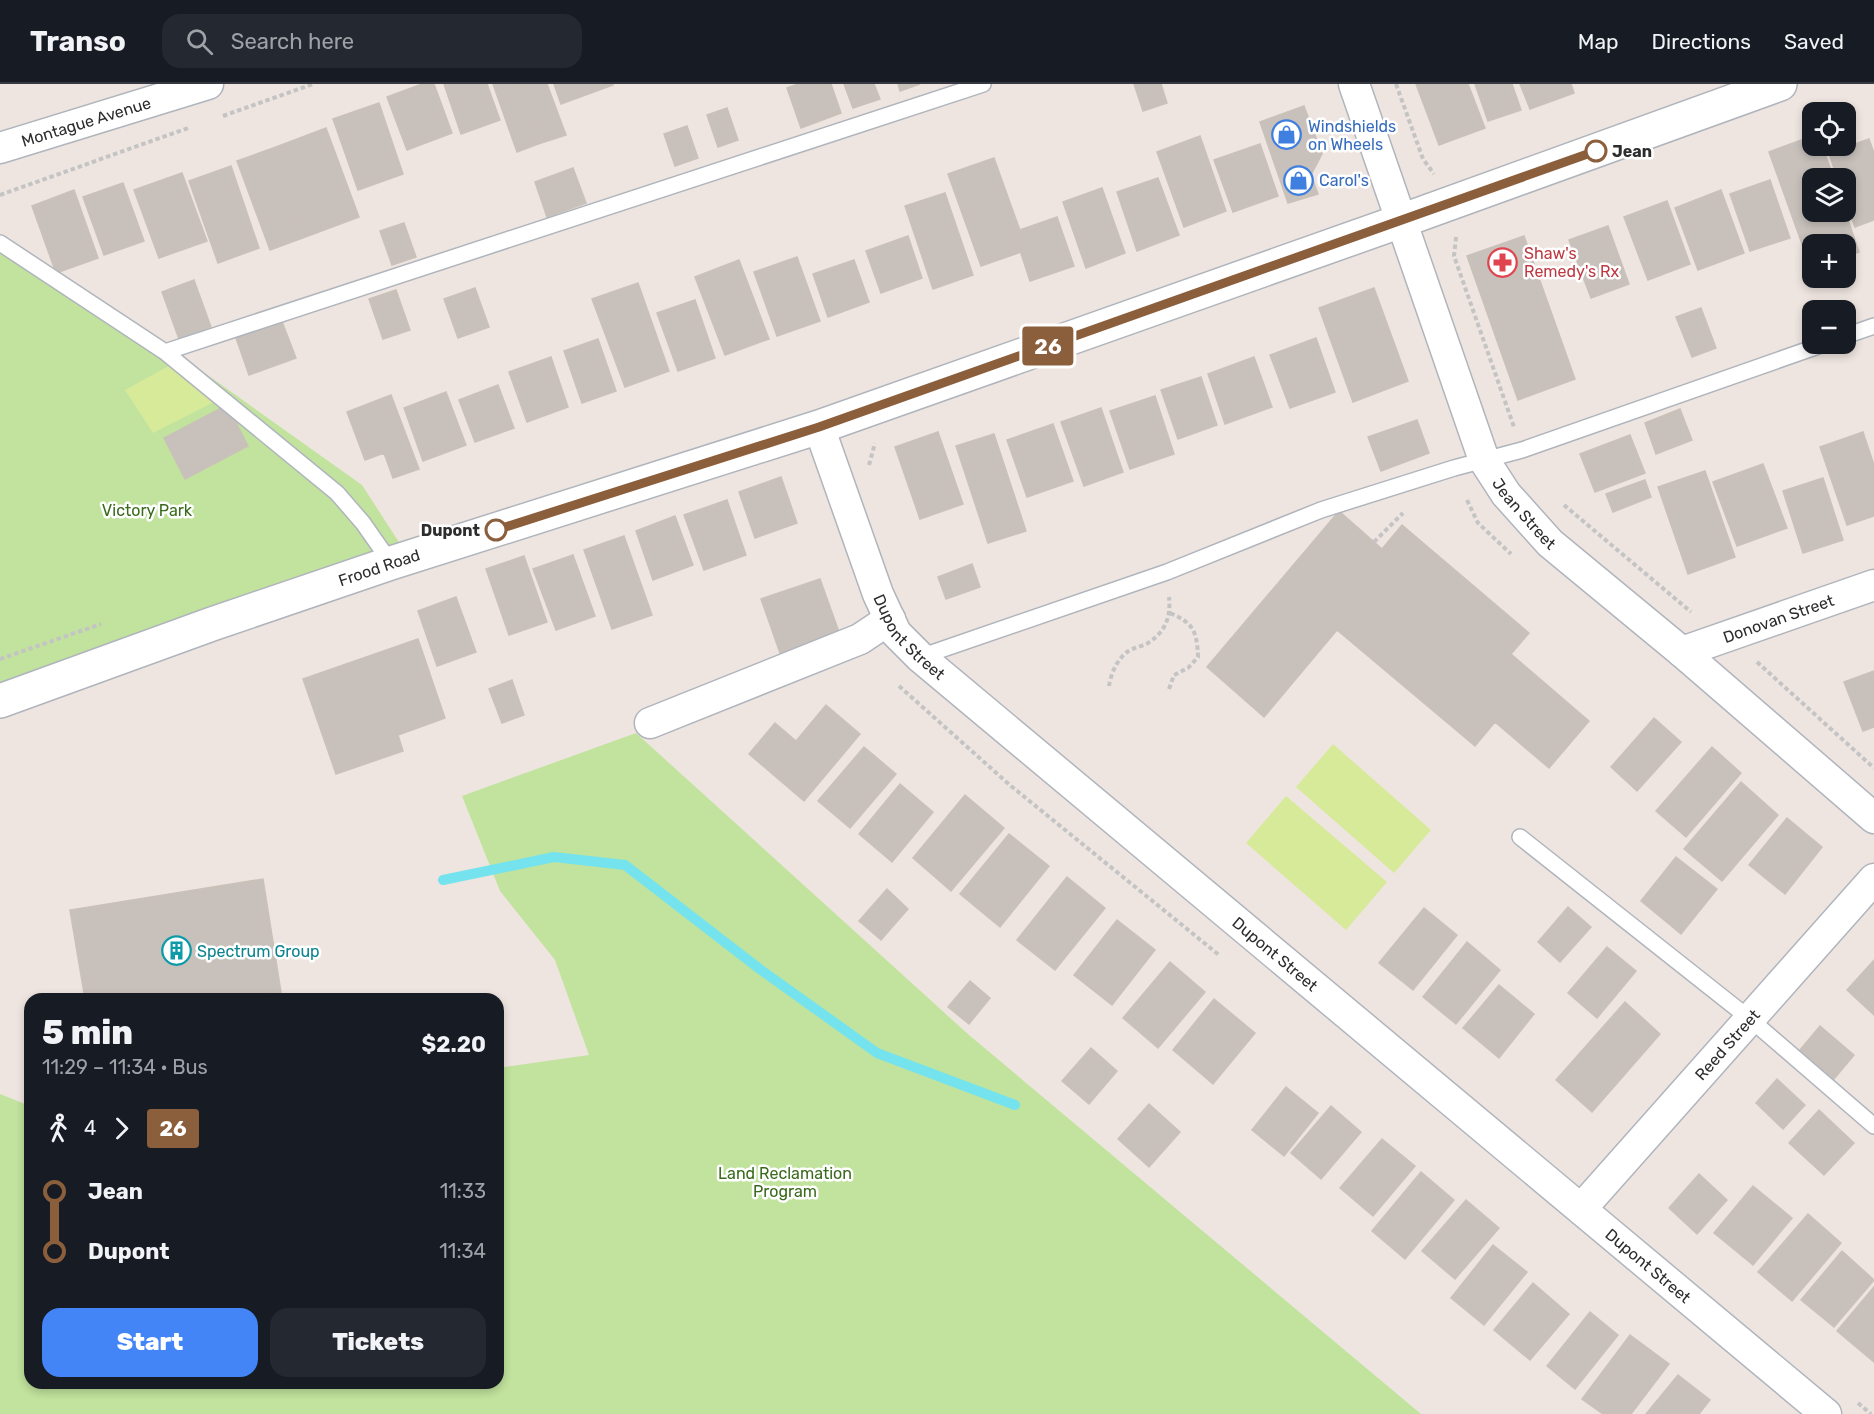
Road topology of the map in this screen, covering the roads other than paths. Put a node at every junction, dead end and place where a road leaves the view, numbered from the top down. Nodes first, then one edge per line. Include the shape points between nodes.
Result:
1 (208, 84) edge
2 (983, 84) edge
3 (1354, 84) edge
4 (1780, 84) edge
5 (0, 148) edge
6 (1401, 221) junction
7 (0, 243) edge
8 (1874, 326) edge
9 (1856, 332) edge
10 (165, 352) junction
11 (1802, 352) edge
12 (819, 427) junction
13 (1484, 460) junction
14 (391, 563) junction
15 (1874, 585) edge
16 (890, 619) junction
17 (1682, 652) junction
18 (920, 657) junction
19 (0, 701) edge
20 (650, 723) dead end
21 (1874, 818) edge
22 (1520, 837) dead end
23 (1874, 879) edge
24 (1750, 1019) junction
25 (1874, 1126) edge
26 (1581, 1209) junction
27 (1826, 1414) edge

1 - 5 street, Montague Avenue
2 - 10 lane
3 - 6 street, Jean Street
4 - 6 street, Frood Road
6 - 12 street, Frood Road
6 - 13 street, Jean Street
7 - 10 lane
8 - 9 lane
10 - 14 lane via 337,493
11 - 13 lane
12 - 14 street, Frood Road
12 - 16 street, Dupont Street
13 - 17 street, Jean Street via 1506,494 1550,543
13 - 18 lane via 1321,510 1167,573
14 - 19 street, Frood Road
15 - 17 street, Donovan Street
16 - 18 street, Dupont Street via 896,633
16 - 20 street via 860,639
17 - 21 street, Jean Street
18 - 26 street, Dupont Street
22 - 24 lane
23 - 24 street, Reed Street
24 - 25 lane
24 - 26 street, Reed Street
26 - 27 street, Dupont Street

